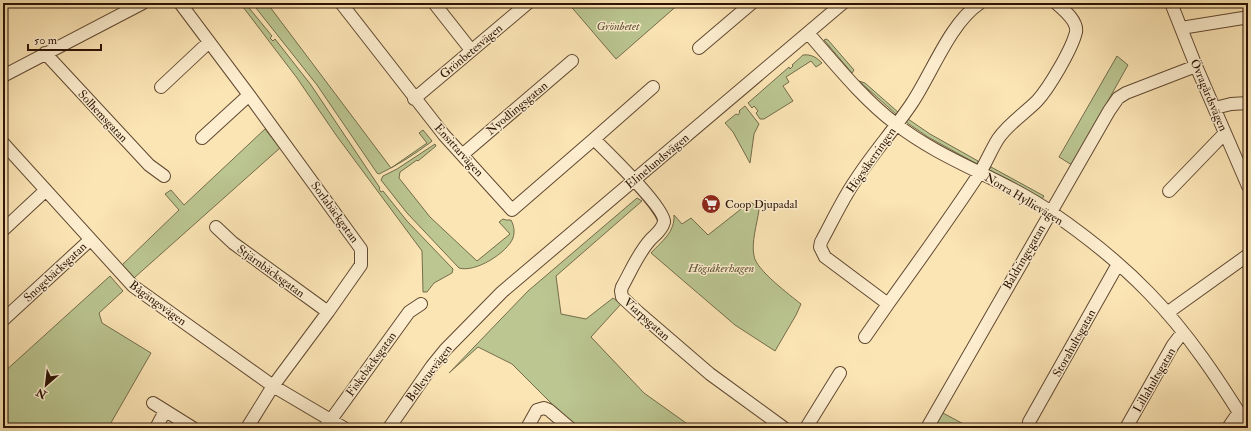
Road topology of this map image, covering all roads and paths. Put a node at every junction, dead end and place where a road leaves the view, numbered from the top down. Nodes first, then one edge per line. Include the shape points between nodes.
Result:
1 (143, 3) edge
2 (180, 3) edge
3 (341, 3) edge
4 (434, 3) edge
5 (752, 3) edge
6 (843, 3) edge
7 (980, 3) edge
8 (1056, 3) edge
9 (1171, 3) edge
10 (525, 4) edge
11 (1248, 16) edge
12 (1181, 28) junction
13 (808, 33) junction
14 (209, 42) junction
15 (699, 48) dead end
16 (471, 50) junction
17 (45, 53) junction
18 (572, 61) dead end
19 (1196, 66) junction
20 (3, 76) edge
21 (161, 86) dead end
22 (653, 87) dead end
23 (250, 95) junction
24 (414, 99) junction
25 (1248, 103) edge
26 (1215, 108) junction
27 (896, 124) junction
28 (1225, 133) junction
29 (202, 138) dead end
30 (594, 139) junction
31 (3, 143) edge
32 (462, 155) junction
33 (980, 173) junction
34 (164, 176) dead end
35 (634, 181) junction
36 (1248, 186) edge
37 (46, 190) junction
38 (1169, 191) dead end
39 (1050, 212) junction
40 (216, 227) dead end
41 (3, 230) edge
42 (90, 240) junction
43 (1248, 255) edge
44 (1118, 264) junction
45 (421, 304) dead end
46 (888, 304) junction
47 (328, 312) junction
48 (1167, 313) junction
49 (3, 320) edge
50 (473, 320) joint
51 (1183, 332) junction
52 (865, 337) dead end
53 (840, 373) dead end
54 (273, 386) junction
55 (154, 403) dead end
56 (165, 410) junction
57 (1239, 412) junction
58 (1029, 422) dead end
59 (328, 424) edge
60 (1248, 427) edge
61 (156, 428) edge
62 (193, 428) edge
63 (247, 428) edge
64 (344, 428) edge
65 (389, 428) edge
66 (527, 428) edge
67 (570, 428) edge
68 (784, 428) edge
69 (806, 428) edge
70 (927, 428) edge
71 (1126, 428) edge
72 (1228, 428) edge

1 - 17 street
2 - 14 street, Sorlabäckgatan
3 - 24 street, Ensittarvägen
4 - 16 street
5 - 15 street
6 - 13 street, Elinelundsvägen
7 - 27 street, Högsåkerringen via 948,41
8 - 33 street via 1074,22 1076,30 1072,44 1048,86 998,139
9 - 12 street, Övragårdsvägen
10 - 16 street, Grönbetesvägen
11 - 12 street
12 - 19 street, Övragårdsvägen
13 - 27 street, Norra Hyllievägen via 851,82
13 - 35 street, Elinelundsvägen
14 - 21 street
14 - 23 street, Sorlabäckgatan
16 - 24 street, Grönbetesvägen
17 - 20 street
17 - 34 street, Solhemsgatan via 149,165
18 - 32 street, Nyodlingsgatan
19 - 26 street, Övragårdsvägen
19 - 39 street, Baldringegatan via 1118,98
22 - 30 street, Ensittarvägen
23 - 29 street
23 - 47 street, Sorlabäckgatan via 361,249 361,266
24 - 32 street, Ensittarvägen
25 - 26 street
26 - 28 street, Övragårdsvägen
27 - 33 street, Norra Hyllievägen
27 - 46 street, Högsåkerringen via 854,182 820,246 826,257
28 - 36 street, Övragårdsvägen
28 - 38 street
30 - 32 street, Ensittarvägen via 512,210
30 - 35 street
31 - 37 street, Bågängsvägen
33 - 39 street, Norra Hyllievägen
33 - 46 street
35 - 50 street, Elinelundsvägen via 502,292
35 - 68 street, Viarpsgatan via 663,215 664,223 637,259 622,286 622,297 710,374
37 - 41 street
37 - 42 street, Bågängsvägen
39 - 44 street, Norra Hyllievägen
39 - 70 street, Baldringegatan
40 - 47 street, Stjärnbäcksgatan via 232,243
42 - 49 street, Snogebäcksgatan
42 - 54 street, Bågängsvägen via 133,286
43 - 48 street
44 - 48 street, Norra Hyllievägen
44 - 58 street, Storahultsgatan
45 - 59 street, Fiskebäcksgatan via 409,312
46 - 52 street
47 - 54 street, Sorlabäckgatan
48 - 51 street, Norra Hyllievägen
50 - 65 street, Bellevuevägen via 432,366
51 - 57 street, Norra Hyllievägen
51 - 71 street, Lillahultsgatan
53 - 69 street
54 - 59 street, Bågängsvägen
54 - 63 street, Sorlabäckgatan
55 - 56 street
56 - 61 street
56 - 62 street
57 - 60 street, Norra Hyllievägen
57 - 72 street
59 - 64 street, Bågängsvägen
66 - 67 street via 537,410 544,408

